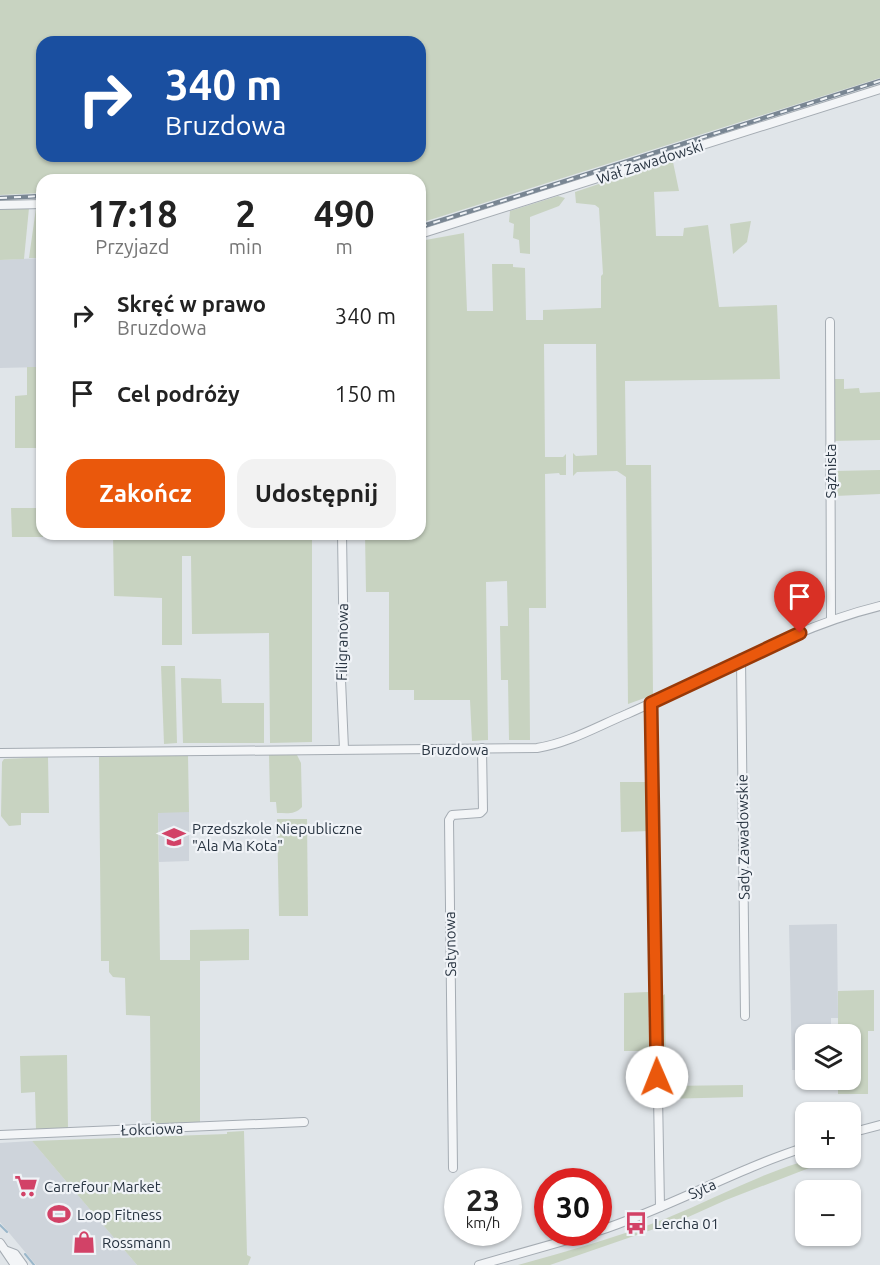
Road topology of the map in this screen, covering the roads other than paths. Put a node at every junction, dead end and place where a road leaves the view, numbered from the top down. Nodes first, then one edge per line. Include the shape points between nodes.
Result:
1 (880, 89) edge
2 (36, 204) edge
3 (0, 205) edge
4 (426, 232) edge
5 (830, 322) dead end
6 (342, 540) edge
7 (880, 606) edge
8 (831, 619) junction
9 (741, 658) junction
10 (651, 703) junction
11 (482, 748) junction
12 (344, 749) junction
13 (0, 753) edge
14 (745, 1016) dead end
15 (304, 1122) dead end
16 (880, 1125) edge
17 (861, 1130) edge
18 (0, 1135) edge
19 (795, 1151) edge
20 (453, 1168) dead end
21 (660, 1207) junction
22 (612, 1226) edge
23 (0, 1243) edge
24 (546, 1246) edge
25 (7, 1251) junction
26 (15, 1265) edge
27 (23, 1265) edge
28 (479, 1265) edge

1 - 4 street, Wał Zawadowski
2 - 3 street
5 - 8 street, Sążnista
6 - 12 street, Filigranowa
7 - 8 street, Bruzdowa
8 - 9 street, Bruzdowa
9 - 10 street, Bruzdowa
9 - 14 street, Sady Zawadowskie
10 - 11 street, Bruzdowa via 547,747
10 - 21 street
11 - 12 street, Bruzdowa
11 - 20 street, Satynowa via 483,810 452,814 448,820
12 - 13 street, Bruzdowa
15 - 18 street, Łokciowa
16 - 17 street
19 - 21 street, Syta
21 - 22 street, Syta
23 - 25 street
24 - 28 street
25 - 26 street
25 - 27 street via 15,1254

